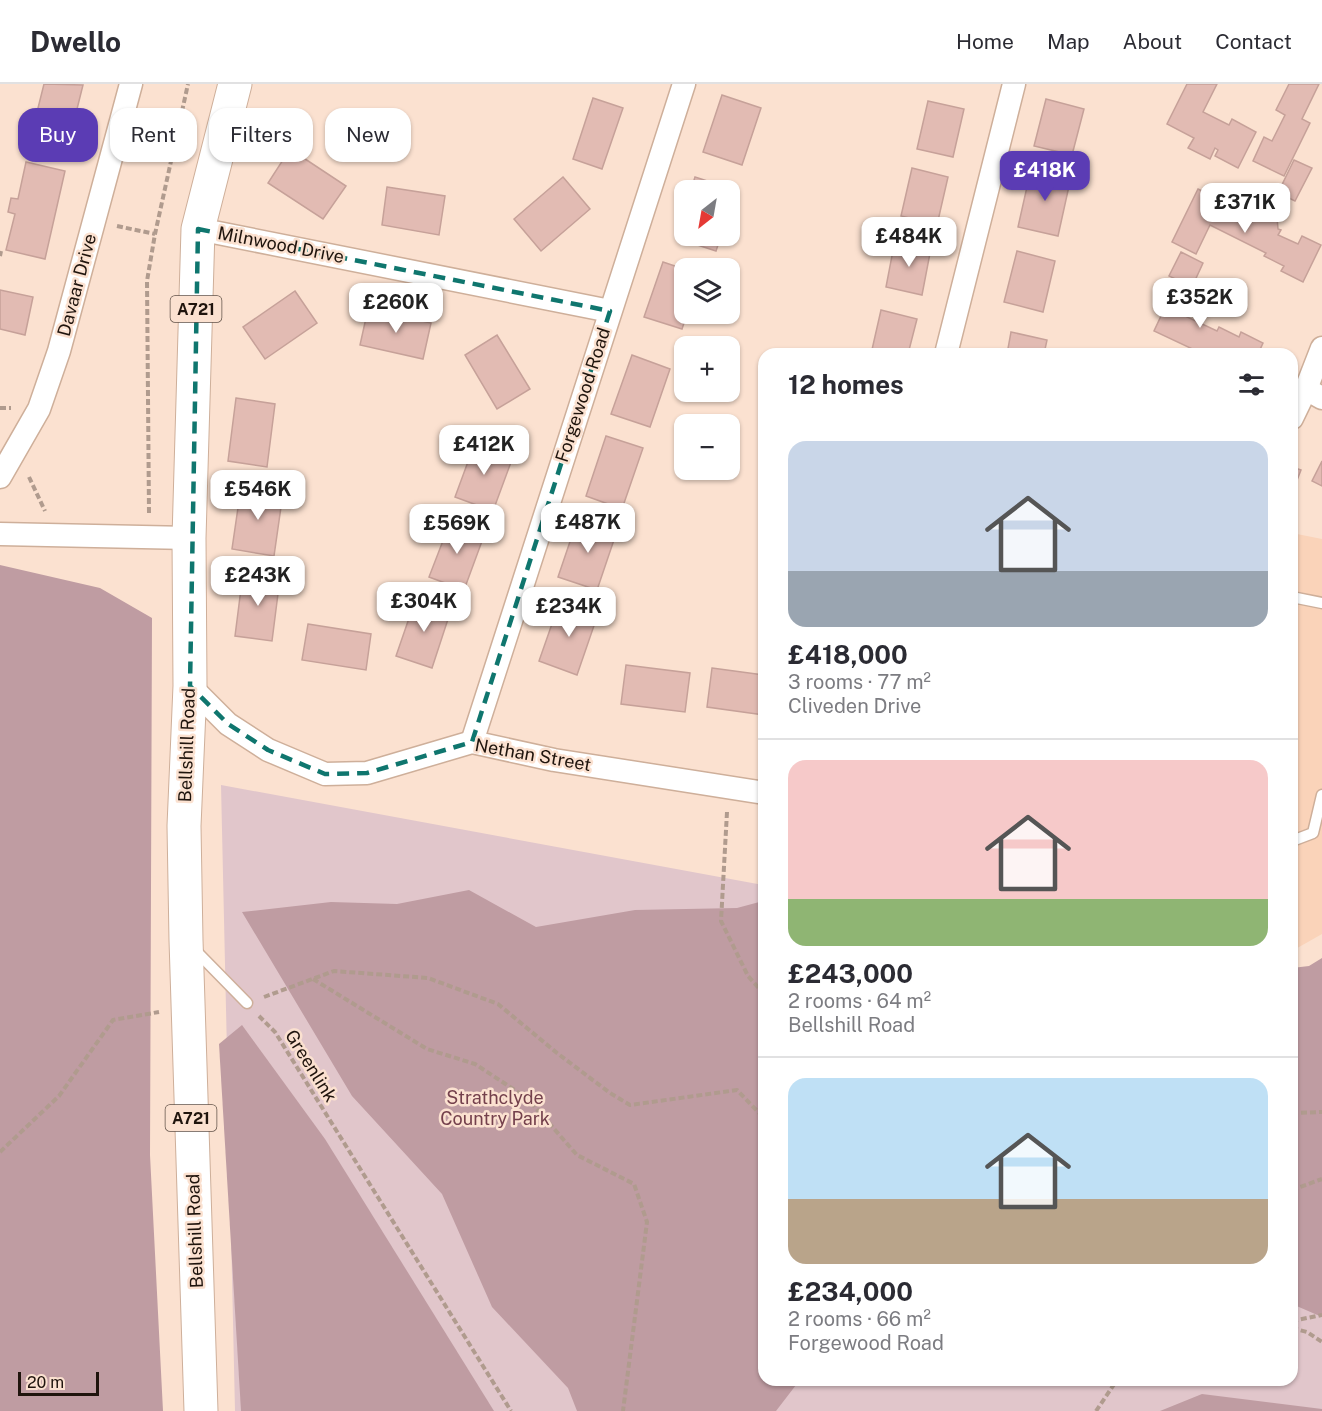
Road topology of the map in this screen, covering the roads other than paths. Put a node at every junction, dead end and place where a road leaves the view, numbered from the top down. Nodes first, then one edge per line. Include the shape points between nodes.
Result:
1 (131, 84) edge
2 (235, 84) edge
3 (684, 84) edge
4 (1014, 84) edge
5 (198, 229) junction
6 (610, 311) junction
7 (948, 348) edge
8 (1322, 348) edge
9 (1314, 393) edge
10 (1298, 411) edge
11 (0, 477) edge
12 (0, 534) edge
13 (189, 538) junction
14 (1298, 598) edge
15 (1322, 603) edge
16 (190, 686) junction
17 (472, 742) junction
18 (758, 792) edge
19 (1322, 795) edge
20 (1298, 838) edge
21 (186, 940) junction
22 (247, 1003) road end
23 (201, 1411) edge

1 - 11 street, Davaar Drive via 59,351 39,409
2 - 5 main road, Bellshill Road / A721
3 - 6 street, Forgewood Road
4 - 7 street
5 - 6 street, Milnwood Drive
5 - 13 main road, Bellshill Road / A721
6 - 17 street, Forgewood Road
8 - 9 street
9 - 10 street
12 - 13 street
13 - 16 main road, Bellshill Road / A721
14 - 15 lane
16 - 17 street, Nethan Street via 228,724 268,750 325,774 367,773
16 - 21 main road, Bellshill Road / A721 via 184,826
17 - 18 street, Nethan Street via 554,760
19 - 20 lane via 1313,832
21 - 22 lane
21 - 23 main road, Bellshill Road / A721

